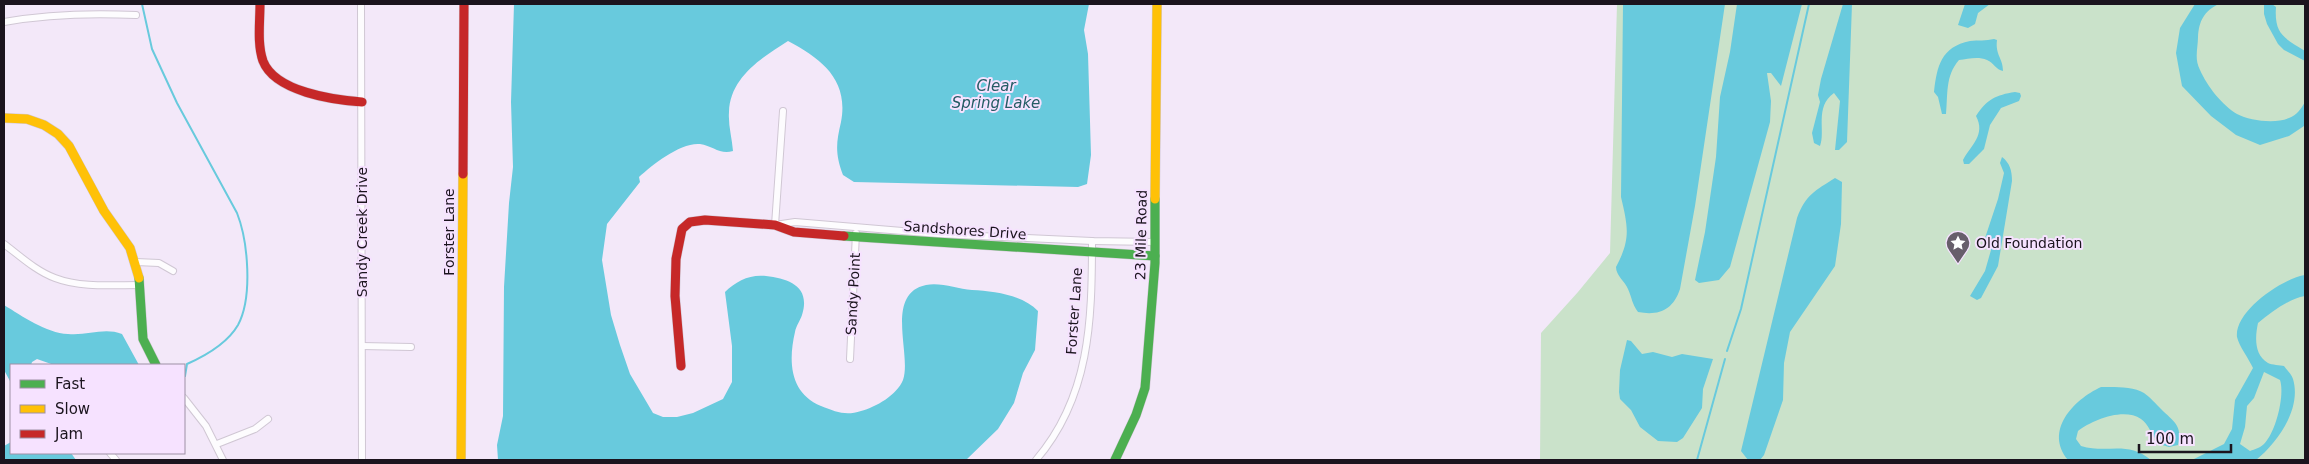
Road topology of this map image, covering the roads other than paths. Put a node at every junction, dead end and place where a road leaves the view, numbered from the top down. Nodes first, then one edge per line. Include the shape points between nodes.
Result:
1 (260, 4) edge
2 (361, 4) edge
3 (464, 4) edge
4 (1156, 4) edge
5 (136, 15) dead end
6 (4, 22) edge
7 (362, 102) junction
8 (783, 111) dead end
9 (4, 118) edge
10 (775, 226) junction
11 (856, 233) junction
12 (1011, 237) junction
13 (933, 238) junction
14 (1092, 241) junction
15 (1155, 242) junction
16 (4, 244) edge
17 (1011, 247) junction
18 (1092, 252) junction
19 (1155, 256) junction
20 (136, 262) junction
21 (174, 271) dead end
22 (140, 285) junction
23 (362, 346) junction
24 (411, 347) dead end
25 (850, 359) dead end
26 (155, 364) edge
27 (680, 366) dead end
28 (185, 399) edge
29 (268, 420) dead end
30 (217, 444) junction
31 (223, 460) edge
32 (362, 460) edge
33 (461, 460) edge
34 (1036, 460) edge
35 (1115, 460) edge

1 - 7 street via 264,64 270,72 288,84 326,99
2 - 7 street, Sandy Creek Drive
3 - 33 street, Forster Lane
4 - 15 street, 23 Mile Road
5 - 6 street via 72,14
7 - 23 street, Sandy Creek Drive
8 - 10 street
9 - 20 street via 41,124 66,142 75,152 104,212 125,238
10 - 11 street, Sandshores Drive via 794,232
10 - 27 street, Sandshores Drive via 699,220 682,229 678,240 676,274
11 - 13 street, Sandshores Drive
11 - 25 street, Sandy Point
12 - 13 street, Sandshores Drive
12 - 14 street, Sandshores Drive
12 - 17 street
13 - 17 street, Sandshores Drive
14 - 15 street, Sandshores Drive
14 - 18 street, Forster Lane
15 - 19 street, 23 Mile Road
16 - 22 street via 55,278 84,284
17 - 18 street, Sandshores Drive
18 - 19 street, Sandshores Drive
18 - 34 street, Forster Lane via 1089,333 1081,374 1064,417
19 - 35 street, 23 Mile Road via 1145,388
20 - 21 street via 159,263
20 - 22 street
22 - 26 street via 142,336
23 - 24 street
23 - 32 street, Sandy Creek Drive
28 - 30 street
29 - 30 street via 255,429
30 - 31 street

